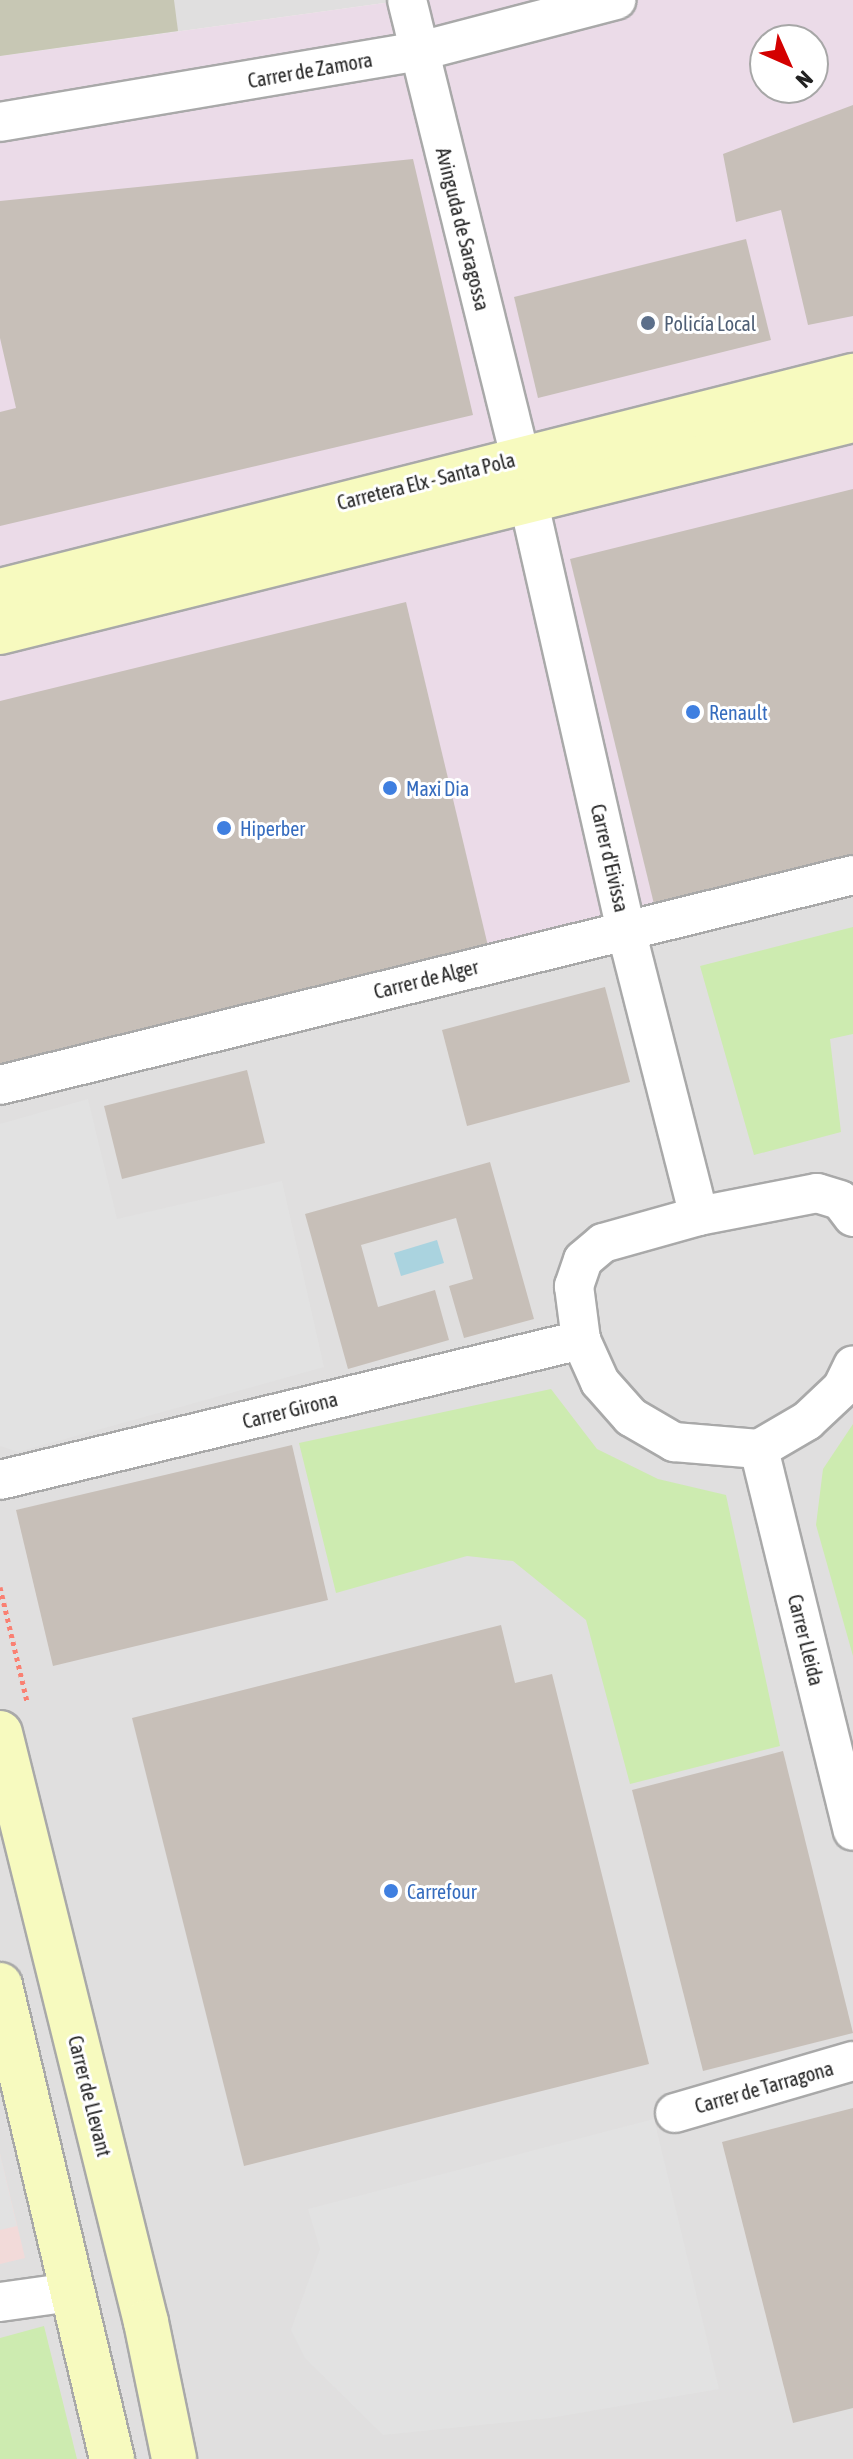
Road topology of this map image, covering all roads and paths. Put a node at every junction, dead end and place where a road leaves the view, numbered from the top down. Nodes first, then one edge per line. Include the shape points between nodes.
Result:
1 (407, 0) edge
2 (616, 0) edge
3 (420, 51) junction
4 (0, 122) edge
5 (853, 376) edge
6 (853, 420) edge
7 (520, 457) junction
8 (528, 499) junction
9 (0, 591) edge
10 (0, 632) edge
11 (853, 875) edge
12 (626, 930) junction
13 (0, 1085) edge
14 (699, 1216) junction
15 (853, 1217) edge
16 (581, 1340) junction
17 (853, 1365) edge
18 (759, 1449) junction
19 (0, 1480) edge
20 (0, 1733) edge
21 (853, 1831) edge
22 (0, 1985) edge
23 (853, 2061) edge
24 (675, 2113) dead end
25 (71, 2292) junction
26 (0, 2302) edge
27 (112, 2459) edge
28 (174, 2459) edge

1 - 3 street, Avinguda de Saragossa
2 - 3 street, Carrer de Zamora
3 - 4 street, Carrer de Zamora
3 - 7 street, Avinguda de Saragossa
5 - 7 main road, Carretera Elx - Santa Pola
6 - 8 main road
7 - 9 main road, Carretera Elx - Santa Pola
8 - 10 main road
8 - 12 street, Carrer d'Eivissa
11 - 12 street, Carrer de Alger
12 - 13 street, Carrer de Alger
12 - 14 street, Carrer d'Eivissa
14 - 15 street via 817,1193 840,1200
14 - 16 street via 603,1243 583,1260 574,1286
16 - 18 street via 600,1382 631,1417 674,1442
16 - 19 street, Carrer Girona
17 - 18 street via 842,1388 807,1421
18 - 21 street, Carrer Lleida
20 - 28 main road, Carrer de Llevant via 146,2322
22 - 25 main road
23 - 24 street, Carrer de Tarragona
25 - 26 street
25 - 27 main road

